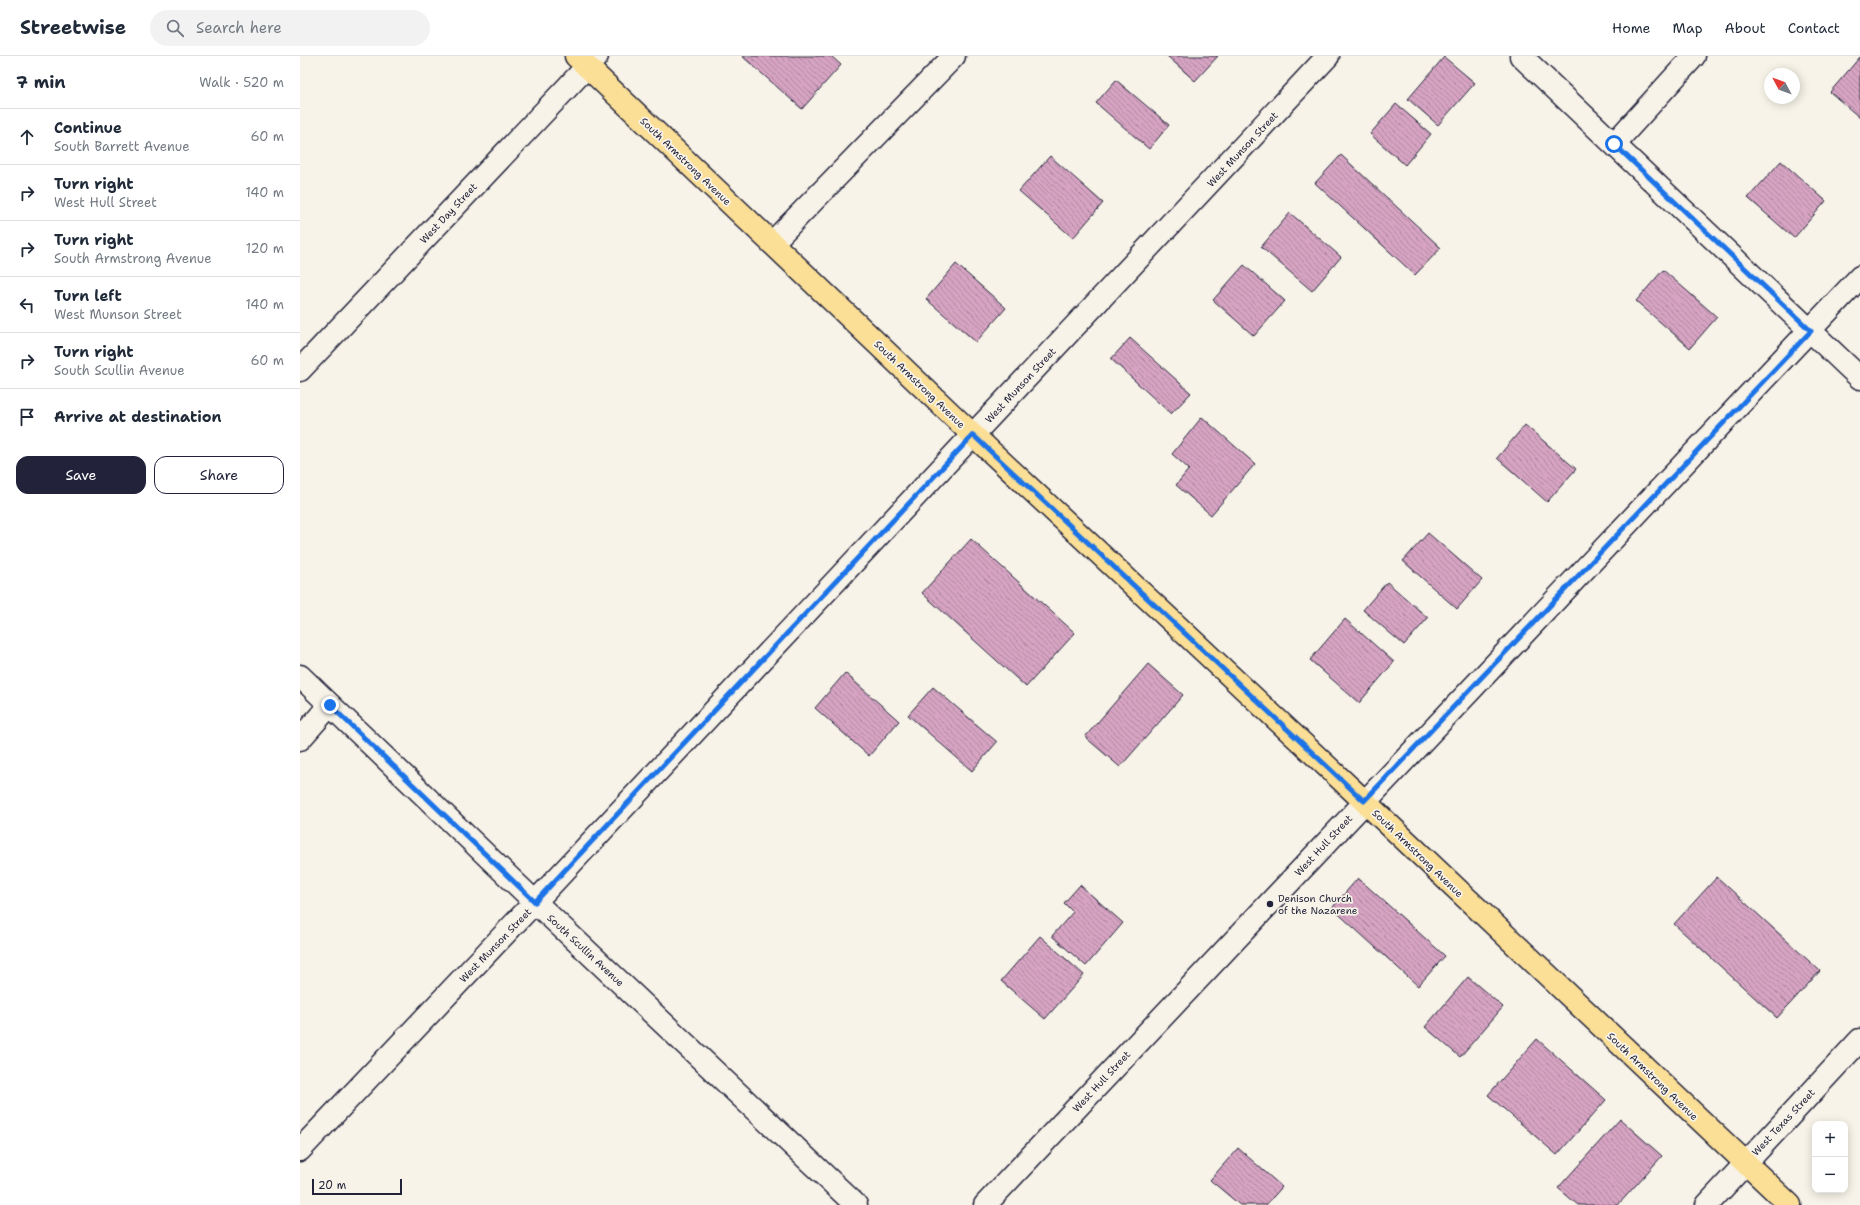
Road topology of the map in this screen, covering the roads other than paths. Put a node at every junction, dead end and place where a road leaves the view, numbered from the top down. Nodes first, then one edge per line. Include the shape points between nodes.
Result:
1 (954, 56) edge
2 (1328, 56) edge
3 (1521, 56) edge
4 (1694, 56) edge
5 (586, 59) edge
6 (1614, 144) junction
7 (772, 243) junction
8 (1860, 277) edge
9 (1811, 331) junction
10 (300, 370) edge
11 (1860, 378) edge
12 (973, 435) junction
13 (300, 676) edge
14 (330, 705) junction
15 (300, 739) edge
16 (1364, 801) junction
17 (535, 902) junction
18 (1860, 1040) edge
19 (300, 1150) edge
20 (1745, 1164) junction
21 (856, 1205) edge
22 (984, 1205) edge
23 (1707, 1205) edge
24 (1790, 1205) edge

1 - 7 street
2 - 12 street, West Munson Street
3 - 6 street
4 - 6 street
5 - 7 main road, South Armstrong Avenue
5 - 10 street, West Day Street
6 - 9 street
7 - 12 main road, South Armstrong Avenue
8 - 9 street, West Hull Street
9 - 11 street
9 - 16 street, West Hull Street
12 - 16 main road, South Armstrong Avenue
12 - 17 street, West Munson Street
13 - 14 street, South Scullin Avenue
14 - 15 street
14 - 17 street, South Scullin Avenue
16 - 20 main road, South Armstrong Avenue
16 - 22 street, West Hull Street
17 - 19 street, West Munson Street
17 - 21 street, South Scullin Avenue
18 - 20 street, West Texas Street
20 - 23 street, West Texas Street
20 - 24 main road, South Armstrong Avenue

